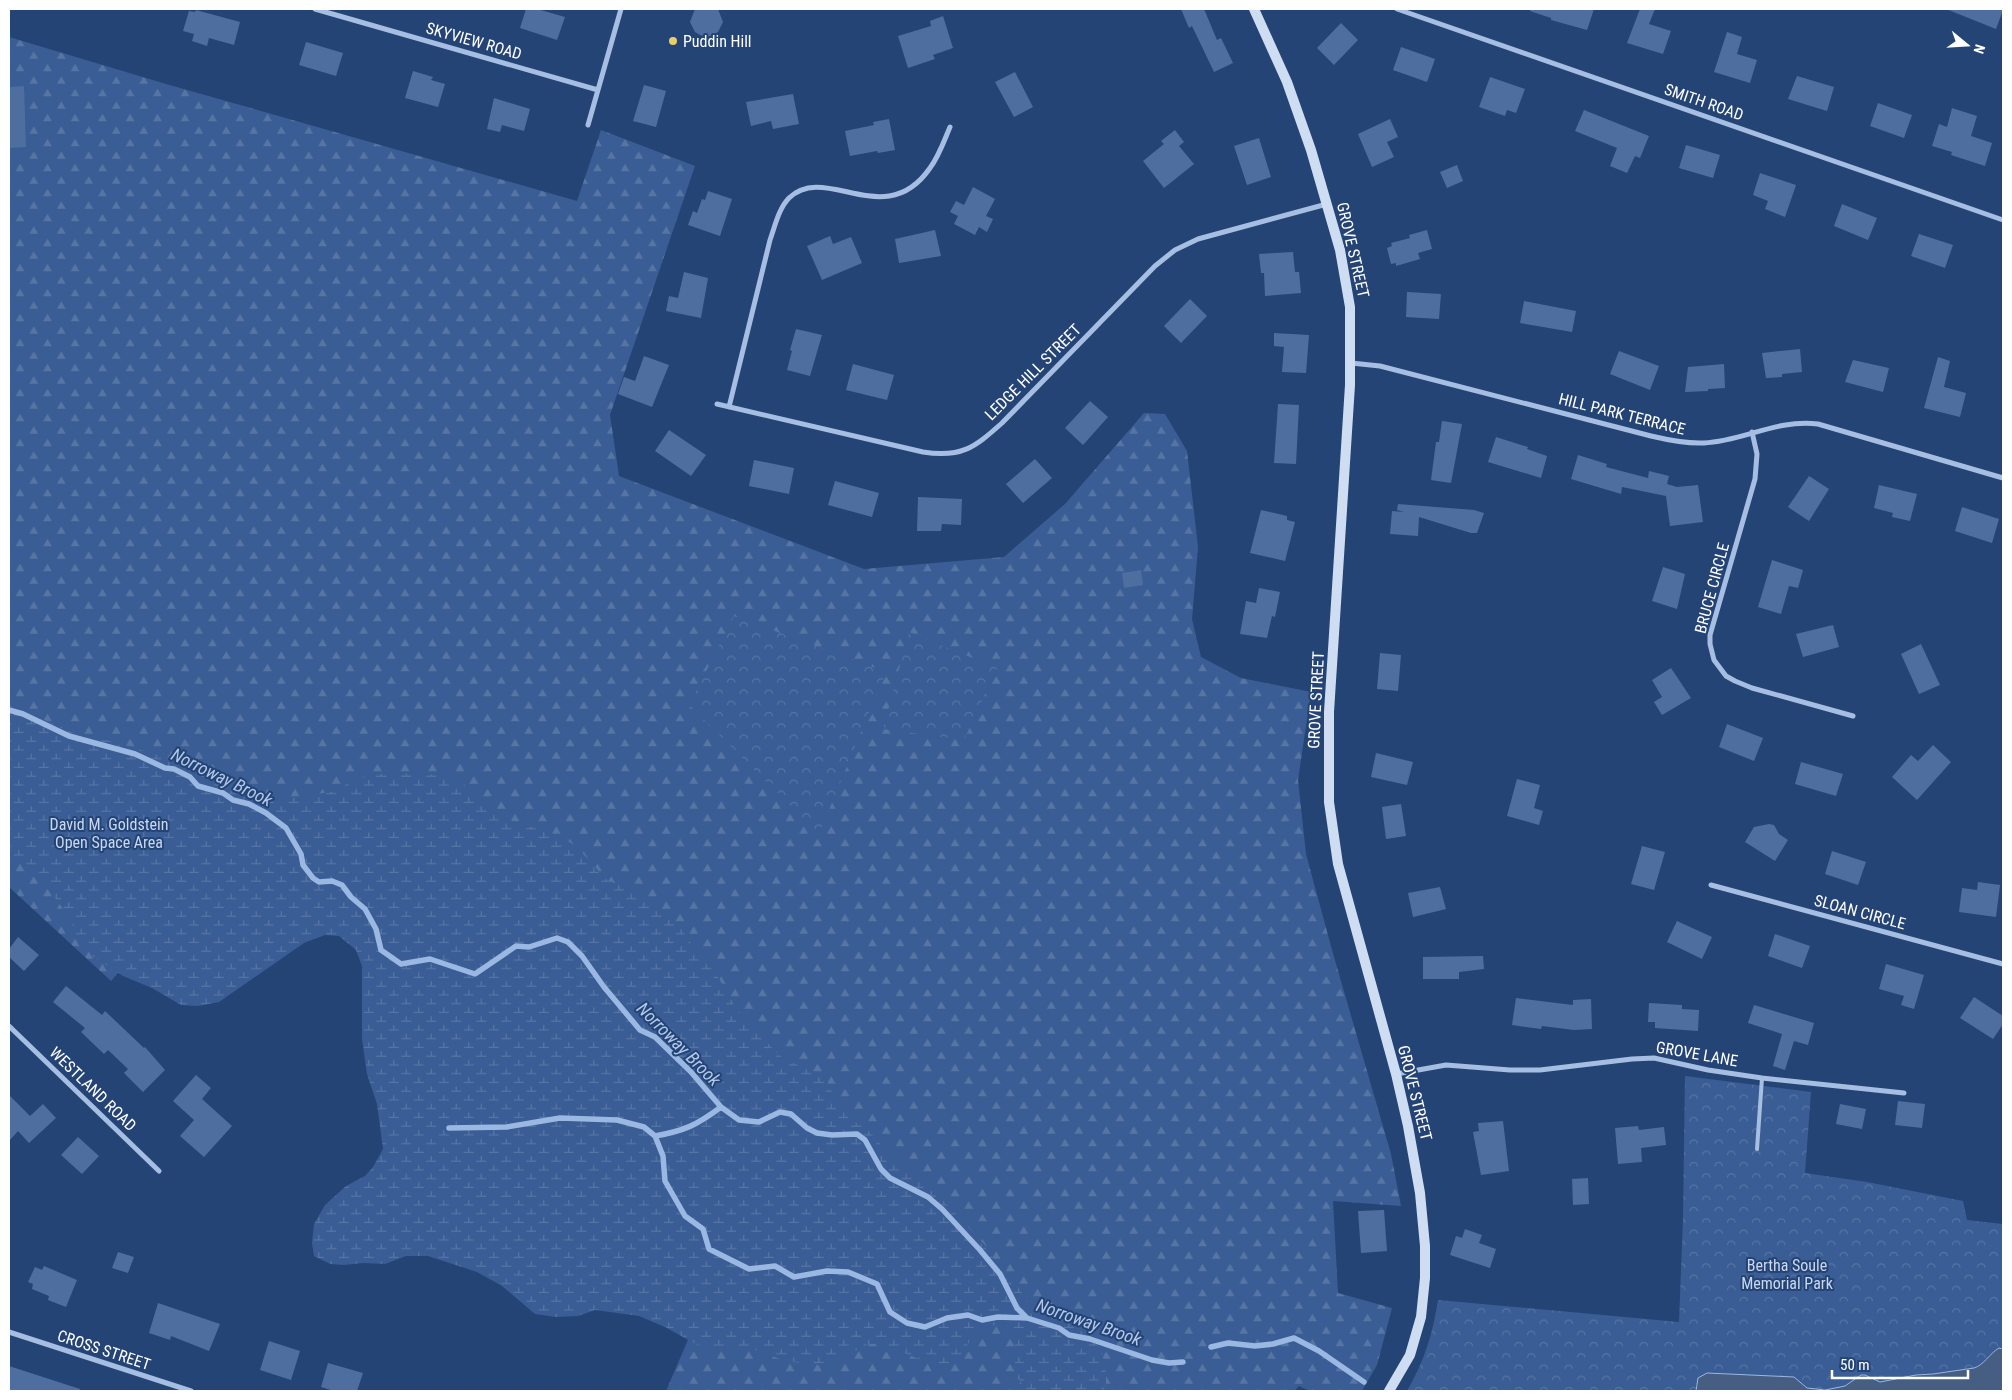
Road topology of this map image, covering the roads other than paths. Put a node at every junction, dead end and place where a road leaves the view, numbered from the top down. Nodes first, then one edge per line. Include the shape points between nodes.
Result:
1 (315, 9) edge
2 (621, 9) edge
3 (1254, 9) edge
4 (1397, 9) edge
5 (598, 90) junction
6 (588, 125) dead end
7 (950, 127) dead end
8 (1328, 204) junction
9 (2003, 220) edge
10 (1351, 363) junction
11 (717, 404) dead end
12 (729, 407) junction
13 (1752, 432) junction
14 (2003, 478) edge
15 (1853, 716) dead end
16 (1711, 885) dead end
17 (2003, 964) edge
18 (9, 1026) edge
19 (1396, 1074) junction
20 (1762, 1078) junction
21 (1904, 1093) dead end
22 (1757, 1149) dead end
23 (159, 1171) dead end
24 (9, 1332) edge
25 (191, 1391) edge
26 (1389, 1391) edge

1 - 5 street, SKYVIEW ROAD
2 - 5 street
3 - 8 street, GROVE STREET via 1296,106
4 - 9 street, SMITH ROAD
5 - 6 street
7 - 12 street via 930,168 915,184 898,195 879,198 814,188 788,199 770,240
8 - 10 street, GROVE STREET via 1346,277
8 - 12 street, LEDGE HILL STREET via 1211,234 1175,250 1155,266 1002,423 982,440 960,452 949,455 923,452
10 - 13 street, HILL PARK TERRACE via 1392,369 1676,442 1705,443
10 - 19 street, GROVE STREET via 1329,712 1328,786 1338,864
11 - 12 street, LEDGE HILL STREET
13 - 14 street, HILL PARK TERRACE via 1786,423 1818,424
13 - 15 street, BRUCE CIRCLE via 1757,454 1755,480 1710,635 1714,660 1726,676 1743,686
16 - 17 street, SLOAN CIRCLE
18 - 23 street, WESTLAND ROAD
19 - 20 street, GROVE LANE via 1446,1065 1540,1070 1654,1058
19 - 26 street, GROVE STREET via 1420,1193 1425,1278 1414,1342
20 - 21 street, GROVE LANE
20 - 22 lane
24 - 25 street, CROSS STREET

